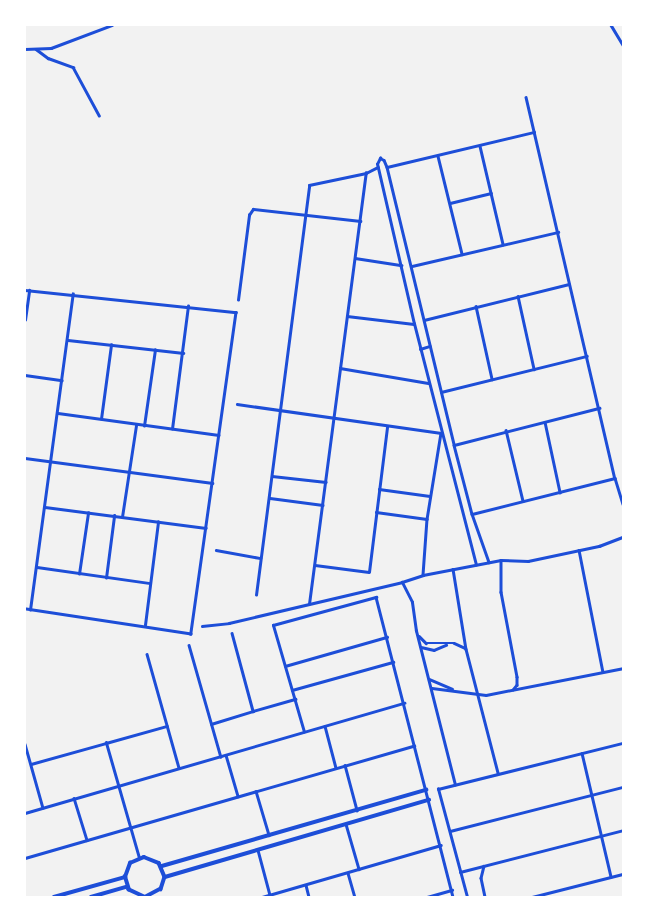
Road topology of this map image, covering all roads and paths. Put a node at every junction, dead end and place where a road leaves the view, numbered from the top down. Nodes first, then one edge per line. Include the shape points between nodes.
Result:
1 (112, 25) edge
2 (611, 25) edge
3 (623, 45) edge
4 (25, 49) edge
5 (36, 49) junction
6 (526, 97) dead end
7 (99, 115) dead end
8 (534, 132) junction
9 (480, 146) junction
10 (438, 156) junction
11 (378, 167) junction
12 (387, 168) junction
13 (366, 173) junction
14 (491, 193) junction
15 (450, 203) junction
16 (305, 214) junction
17 (360, 221) junction
18 (558, 232) junction
19 (503, 244) junction
20 (462, 254) junction
21 (355, 258) junction
22 (401, 265) junction
23 (412, 266) junction
24 (569, 284) junction
25 (25, 290) edge
26 (29, 290) junction
27 (73, 294) junction
28 (518, 296) junction
29 (238, 300) dead end
30 (188, 306) junction
31 (476, 306) junction
32 (347, 316) junction
33 (25, 320) edge
34 (424, 320) junction
35 (414, 324) junction
36 (68, 340) junction
37 (111, 345) junction
38 (430, 346) junction
39 (420, 349) junction
40 (155, 350) junction
41 (183, 353) junction
42 (587, 356) junction
43 (340, 368) junction
44 (534, 369) junction
45 (25, 375) edge
46 (492, 379) junction
47 (62, 380) junction
48 (428, 383) junction
49 (441, 392) junction
50 (237, 404) dead end
51 (599, 408) junction
52 (280, 410) junction
53 (58, 413) junction
54 (101, 420) junction
55 (334, 420) junction
56 (544, 422) junction
57 (136, 425) junction
58 (144, 426) junction
59 (387, 426) junction
60 (172, 429) junction
61 (506, 430) junction
62 (441, 433) junction
63 (218, 435) junction
64 (454, 445) junction
65 (25, 458) edge
66 (52, 461) junction
67 (129, 472) junction
68 (272, 476) junction
69 (615, 478) junction
70 (326, 482) junction
71 (212, 483) junction
72 (379, 489) junction
73 (560, 492) junction
74 (430, 496) junction
75 (270, 498) junction
76 (523, 501) junction
77 (623, 504) edge
78 (323, 505) junction
79 (45, 507) junction
80 (376, 512) junction
81 (88, 513) junction
82 (472, 514) junction
83 (114, 516) junction
84 (122, 517) junction
85 (427, 519) junction
86 (158, 522) junction
87 (206, 528) junction
88 (623, 537) edge
89 (216, 550) dead end
90 (579, 550) junction
91 (260, 558) junction
92 (500, 560) junction
93 (489, 562) junction
94 (476, 565) junction
95 (315, 566) junction
96 (37, 567) junction
97 (453, 569) junction
98 (79, 574) junction
99 (423, 575) junction
100 (106, 578) junction
101 (402, 582) junction
102 (150, 583) junction
103 (256, 595) dead end
104 (309, 604) junction
105 (25, 609) edge
106 (30, 610) junction
107 (145, 625) junction
108 (202, 626) dead end
109 (232, 634) dead end
110 (417, 634) junction
111 (387, 637) junction
112 (446, 644) junction
113 (189, 645) dead end
114 (421, 647) junction
115 (466, 649) junction
116 (147, 654) dead end
117 (393, 662) junction
118 (285, 666) junction
119 (623, 668) edge
120 (603, 672) junction
121 (429, 679) junction
122 (432, 688) junction
123 (292, 690) junction
124 (455, 690) junction
125 (513, 690) junction
126 (477, 694) junction
127 (295, 699) junction
128 (404, 703) junction
129 (253, 711) junction
130 (211, 724) junction
131 (167, 726) junction
132 (325, 726) junction
133 (304, 732) junction
134 (106, 743) junction
135 (623, 743) edge
136 (25, 744) edge
137 (414, 746) junction
138 (582, 754) junction
139 (226, 755) junction
140 (221, 756) junction
141 (31, 764) junction
142 (345, 765) junction
143 (179, 768) junction
144 (336, 768) junction
145 (498, 774) junction
146 (455, 785) junction
147 (119, 786) junction
148 (623, 787) edge
149 (426, 790) junction
150 (256, 791) junction
151 (593, 794) junction
152 (238, 796) junction
153 (74, 798) junction
154 (428, 800) junction
155 (43, 808) junction
156 (357, 810) junction
157 (25, 813) edge
158 (346, 824) junction
159 (130, 827) junction
160 (623, 830) edge
161 (450, 831) junction
162 (269, 835) junction
163 (603, 836) junction
164 (87, 840) junction
165 (441, 845) junction
166 (258, 850) junction
167 (25, 858) edge
168 (139, 858) junction
169 (485, 865) junction
170 (162, 866) junction
171 (360, 869) junction
172 (460, 872) junction
173 (348, 873) junction
174 (623, 874) edge
175 (125, 877) junction
176 (165, 877) junction
177 (611, 877) junction
178 (306, 885) junction
179 (127, 887) junction
180 (452, 890) junction
181 (156, 895) edge
182 (270, 895) junction
183 (54, 897) edge
184 (92, 897) edge
185 (145, 897) edge
186 (262, 897) edge
187 (309, 897) edge
188 (355, 897) edge
189 (427, 897) edge
190 (453, 897) edge
191 (467, 897) edge
192 (485, 897) edge
193 (532, 897) edge

1 - 5 street via 75,40
2 - 3 street
4 - 5 street
5 - 7 street via 48,58 73,67
6 - 8 street
8 - 9 street
8 - 18 street
9 - 10 street
9 - 14 street
10 - 12 street
10 - 15 street
11 - 12 street via 377,160 382,158
11 - 13 street
11 - 22 street
12 - 23 street
13 - 16 street via 309,185
13 - 17 street
14 - 15 street
14 - 19 street
15 - 20 street
16 - 17 street
16 - 29 street via 257,208 250,211
16 - 52 street
17 - 21 street
18 - 19 street
18 - 24 street
19 - 20 street
20 - 23 street
21 - 22 street
21 - 32 street
22 - 35 street
23 - 34 street
24 - 28 street
24 - 42 street
25 - 26 street
26 - 27 street
26 - 33 street
27 - 30 street
27 - 36 street
28 - 31 street
28 - 44 street
30 - 41 street
30 - 63 street via 236,312
31 - 34 street
31 - 46 street
32 - 35 street
32 - 43 street
34 - 38 street
35 - 39 street
36 - 37 street
36 - 47 street
37 - 40 street
37 - 54 street
38 - 39 street
38 - 49 street
39 - 48 street
40 - 41 street
40 - 58 street
41 - 60 street
42 - 44 street
42 - 51 street
43 - 48 street
43 - 55 street
44 - 46 street
45 - 47 street
46 - 49 street
47 - 53 street
48 - 62 street
49 - 64 street
50 - 52 street
51 - 56 street
51 - 69 street
52 - 55 street
52 - 68 street
53 - 54 street
53 - 66 street
54 - 57 street
55 - 59 street
55 - 70 street
56 - 61 street
56 - 73 street
57 - 58 street
57 - 67 street
58 - 60 street
59 - 62 street
59 - 72 street
60 - 63 street
61 - 64 street
61 - 76 street
62 - 74 street
62 - 94 street
63 - 71 street
64 - 82 street
65 - 66 street
66 - 67 street
66 - 79 street
67 - 71 street
67 - 84 street
68 - 70 street
68 - 75 street
69 - 73 street
69 - 77 street
70 - 78 street
71 - 87 street
72 - 74 street
72 - 80 street
73 - 76 street
74 - 85 street
75 - 78 street
75 - 91 street
76 - 82 street
78 - 95 street
79 - 81 street
79 - 96 street
80 - 85 street
80 - 95 street via 369,572
81 - 83 street
81 - 98 street
82 - 93 street
83 - 84 street
83 - 100 street
84 - 86 street
85 - 99 street
86 - 87 street
86 - 102 street
87 - 107 street via 191,634
88 - 90 street
89 - 91 street
90 - 92 street via 528,561
90 - 120 street
91 - 103 street
92 - 93 street
92 - 125 street via 501,592 518,677
93 - 94 street
94 - 97 street
95 - 104 street
96 - 98 street
96 - 106 street
97 - 99 street
97 - 115 street
98 - 100 street
99 - 101 street
100 - 102 street
101 - 104 street
101 - 110 street via 410,595
102 - 107 street
104 - 108 street via 229,623
105 - 106 street
106 - 107 street
109 - 129 street
110 - 112 street via 426,643
110 - 114 street
111 - 117 street
111 - 118 street
111 - 118 street via 376,597 273,625
112 - 114 street via 434,650
112 - 115 street via 457,644
113 - 130 street
114 - 121 street
115 - 126 street
116 - 131 street
117 - 123 street
117 - 128 street
118 - 123 street
119 - 120 street
120 - 125 street
121 - 122 street
121 - 124 street
122 - 124 street
122 - 146 street
123 - 127 street
124 - 126 street
125 - 126 street
126 - 145 street
127 - 129 street
127 - 133 street
128 - 132 street
128 - 137 street
129 - 130 street
130 - 140 street
131 - 134 street
131 - 143 street
132 - 133 street
132 - 144 street
133 - 139 street
134 - 141 street
134 - 147 street
135 - 138 street
136 - 141 street
137 - 142 street
137 - 149 street
138 - 145 street
138 - 151 street
139 - 140 street
139 - 152 street
140 - 143 street
141 - 155 street
142 - 144 street
142 - 156 street
143 - 147 street
144 - 150 street
145 - 146 street
146 - 161 street via 438,789
147 - 153 street
147 - 159 street
148 - 151 street
149 - 154 street
149 - 156 street
150 - 152 street
150 - 162 street
151 - 161 street
151 - 163 street
152 - 159 street
153 - 155 street
153 - 164 street
154 - 158 street
154 - 165 street
155 - 157 street
156 - 162 street
158 - 166 street
158 - 171 street
159 - 164 street
159 - 168 street
160 - 163 street
161 - 172 street
162 - 170 street
163 - 169 street
163 - 177 street
164 - 167 street
165 - 171 street
165 - 180 street
166 - 176 street
166 - 182 street
168 - 170 street via 154,859
168 - 175 street via 127,867
169 - 172 street
169 - 192 street via 481,871
170 - 176 street
171 - 173 street
172 - 191 street
173 - 178 street
173 - 188 street
174 - 177 street
175 - 179 street
175 - 183 street
176 - 181 street
177 - 193 street
178 - 182 street
178 - 187 street
179 - 184 street
179 - 185 street via 133,893
180 - 189 street
180 - 190 street
181 - 185 street
182 - 186 street

